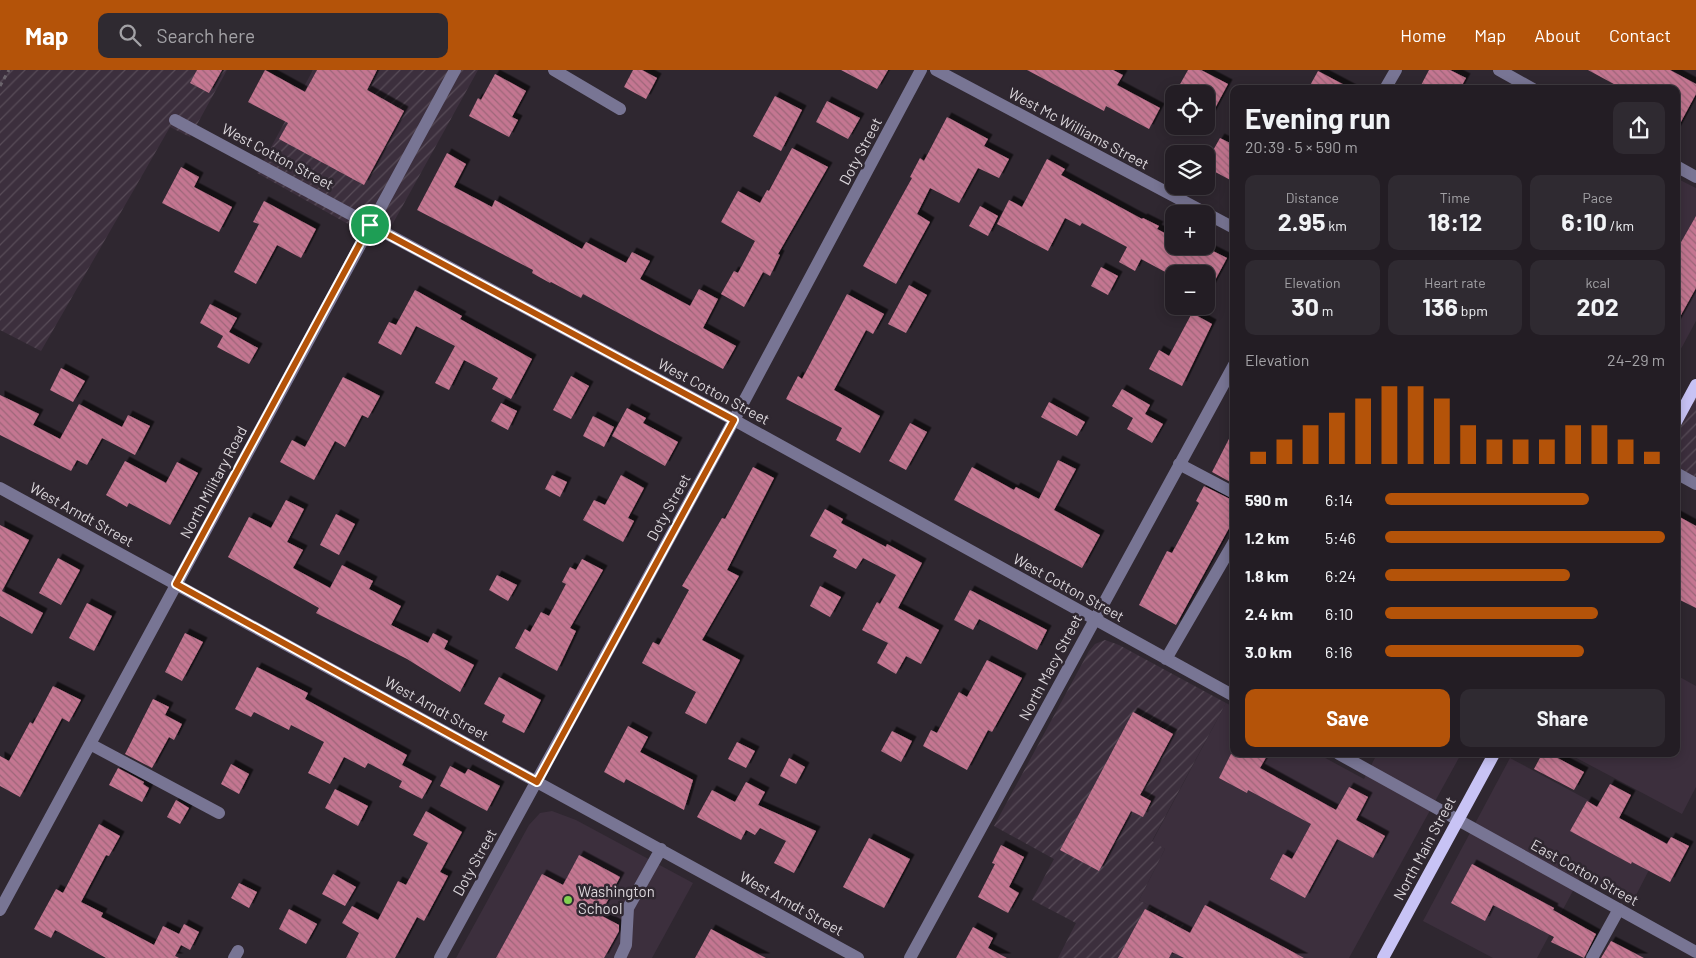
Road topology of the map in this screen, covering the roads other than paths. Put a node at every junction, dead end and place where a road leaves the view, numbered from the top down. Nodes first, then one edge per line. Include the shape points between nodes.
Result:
1 (455, 70) edge
2 (554, 70) edge
3 (921, 70) edge
4 (936, 70) edge
5 (1396, 70) edge
6 (1499, 70) edge
7 (1387, 85) edge
8 (1527, 85) edge
9 (620, 109) dead end
10 (175, 120) dead end
11 (1680, 168) edge
12 (1696, 177) edge
13 (370, 225) junction
14 (1230, 226) edge
15 (1230, 372) edge
16 (1696, 385) edge
17 (1680, 415) edge
18 (734, 420) junction
19 (1179, 464) junction
20 (1680, 475) edge
21 (1696, 484) edge
22 (0, 488) edge
23 (1230, 491) edge
24 (1230, 549) edge
25 (176, 584) junction
26 (1094, 619) junction
27 (1166, 659) junction
28 (1230, 694) edge
29 (90, 744) junction
30 (1344, 757) edge
31 (1492, 757) edge
32 (537, 782) junction
33 (218, 813) dead end
34 (1458, 820) junction
35 (661, 849) junction
36 (1618, 909) junction
37 (0, 910) edge
38 (1696, 952) edge
39 (840, 954) edge
40 (440, 958) edge
41 (620, 958) edge
42 (858, 958) edge
43 (910, 958) edge
44 (1383, 958) edge
45 (1592, 958) edge

1 - 13 street, North Military Road
2 - 9 street
3 - 18 street, Doty Street
4 - 14 street, West Mc Williams Street
5 - 7 street
6 - 8 street
10 - 13 street, West Cotton Street
11 - 12 street
13 - 18 street, West Cotton Street
13 - 25 street, North Military Road
15 - 19 street, North Macy Street
16 - 17 main road
18 - 26 street, West Cotton Street
18 - 32 street, Doty Street
19 - 23 street
19 - 26 street, North Macy Street
20 - 21 street
22 - 25 street, West Arndt Street
24 - 27 street
25 - 29 street, North Military Road
25 - 32 street, West Arndt Street
26 - 27 street, West Cotton Street
26 - 43 street, North Macy Street
27 - 28 street, West Cotton Street
29 - 33 street
29 - 37 street, North Military Road
30 - 34 street
31 - 34 main road, North Main Street
32 - 35 street, West Arndt Street
32 - 40 street, Doty Street
34 - 36 street, East Cotton Street
34 - 44 main road, North Main Street
35 - 39 street, West Arndt Street
35 - 41 street via 628,908 626,945
36 - 38 street, East Cotton Street
36 - 45 street
39 - 42 street, West Arndt Street

